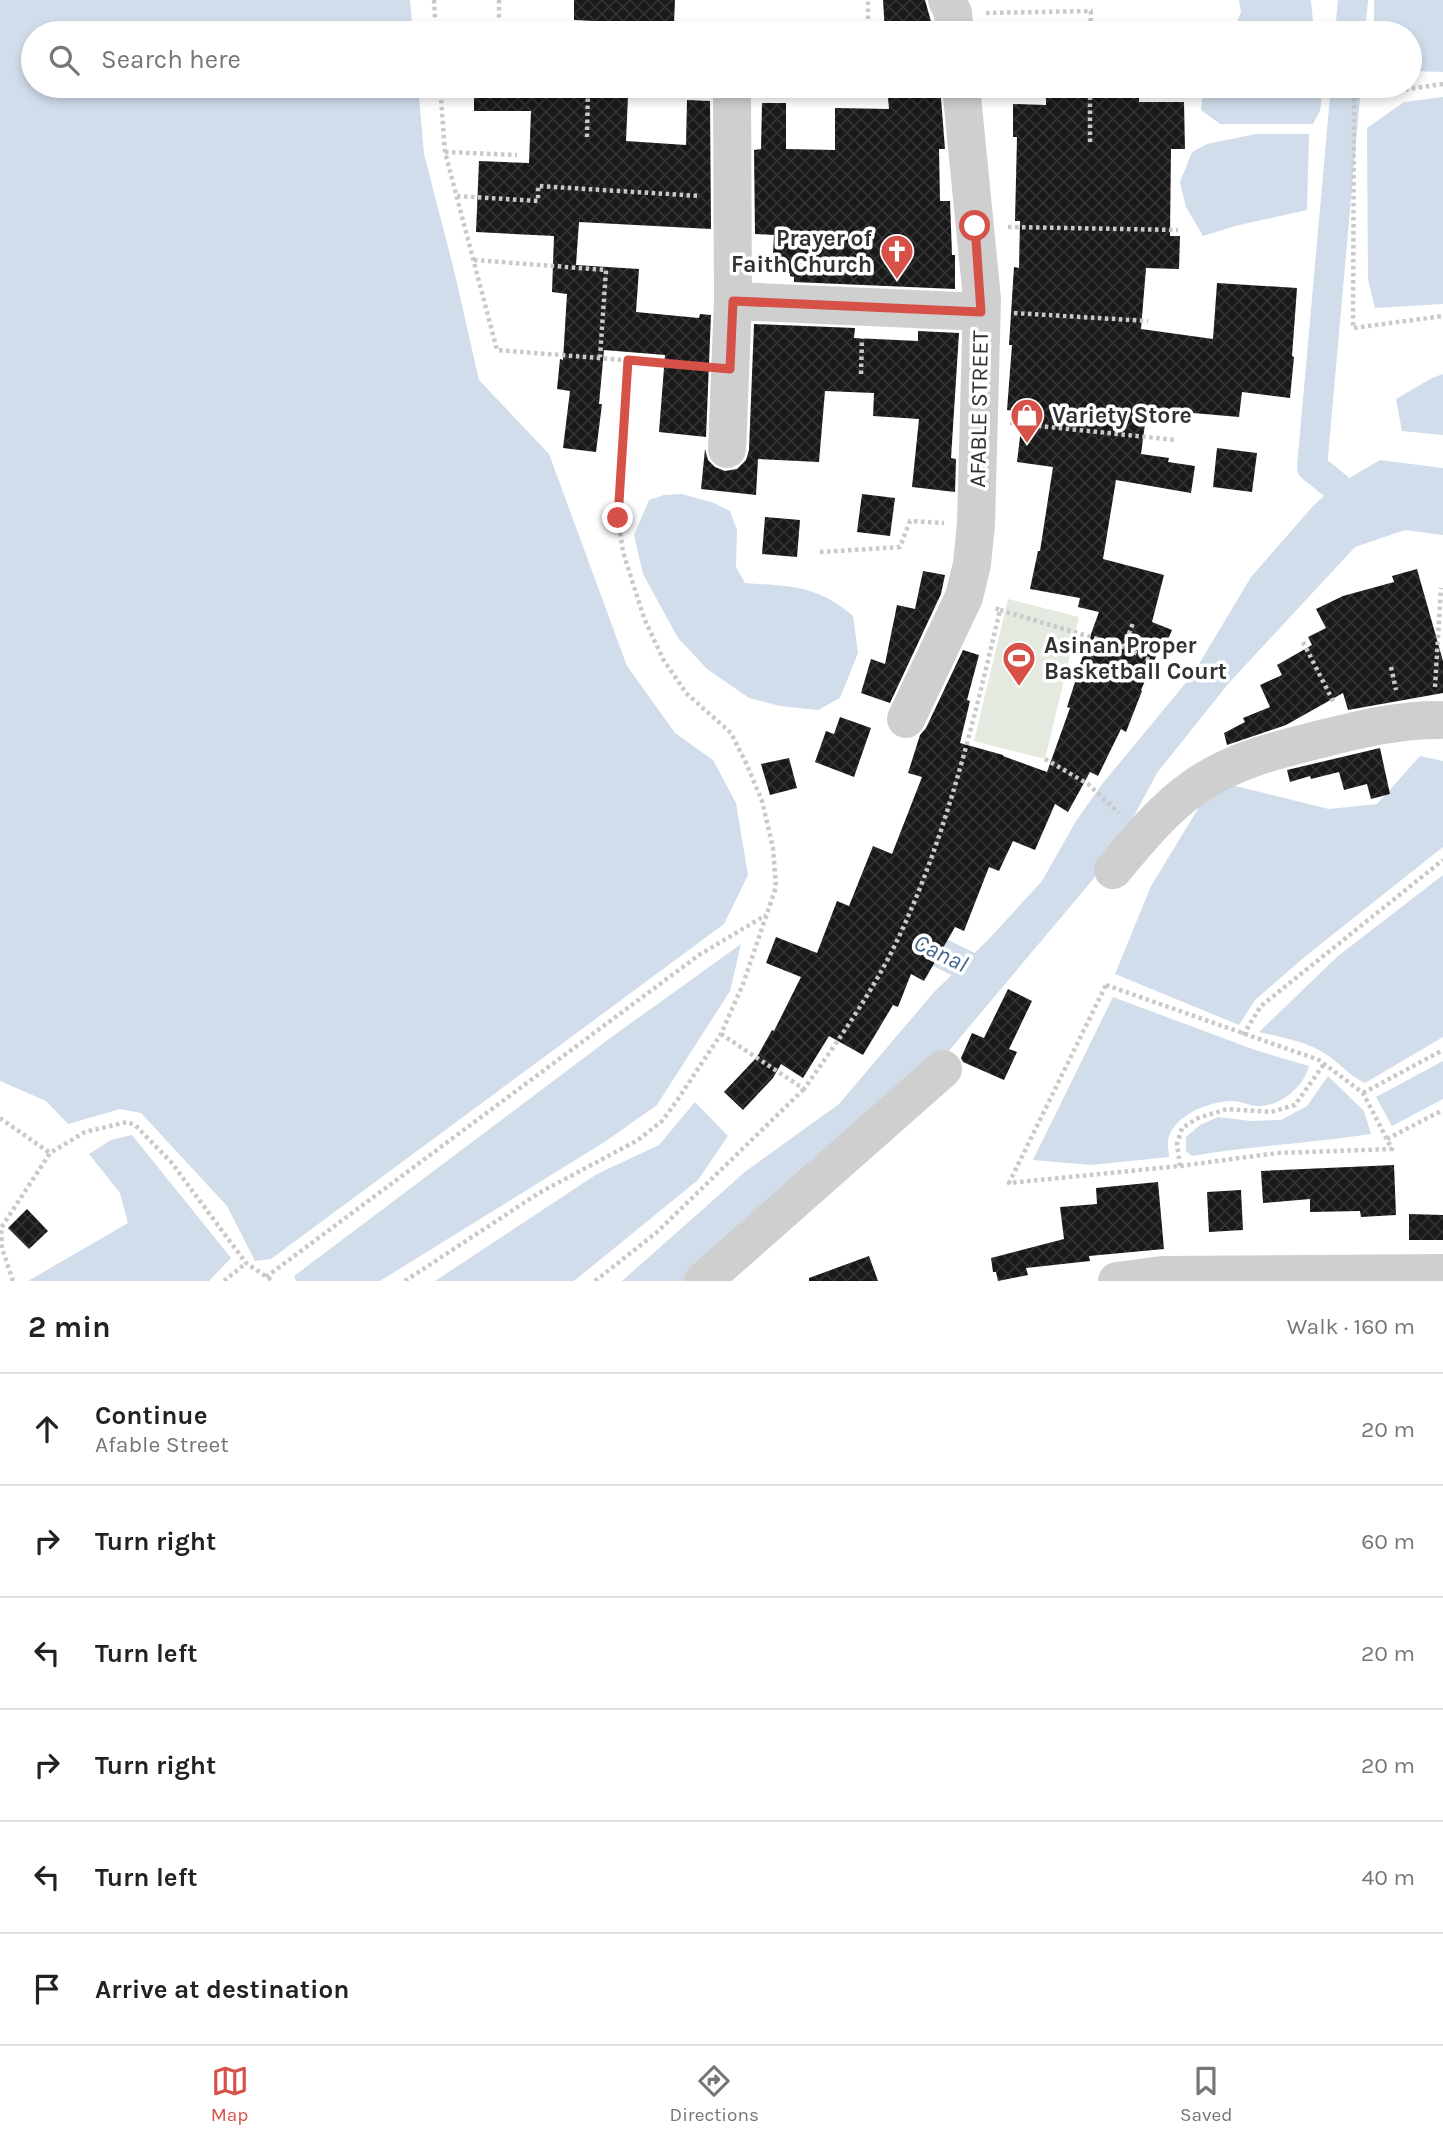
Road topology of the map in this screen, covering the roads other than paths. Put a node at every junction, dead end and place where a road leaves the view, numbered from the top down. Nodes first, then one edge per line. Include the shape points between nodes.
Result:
1 (732, 98) edge
2 (962, 98) edge
3 (733, 301) junction
4 (981, 312) junction
5 (727, 449) dead end
6 (906, 719) dead end
7 (1438, 720) edge
8 (1113, 870) dead end
9 (943, 1069) dead end
10 (1443, 1273) edge
11 (703, 1281) edge
12 (1117, 1281) edge

1 - 3 street
2 - 4 street, AFABLE STREET
3 - 4 street
3 - 5 street
4 - 6 street, AFABLE STREET via 972,564 964,597
7 - 8 street via 1402,721 1348,732 1236,763 1162,815
9 - 11 street
10 - 12 street via 1162,1275

